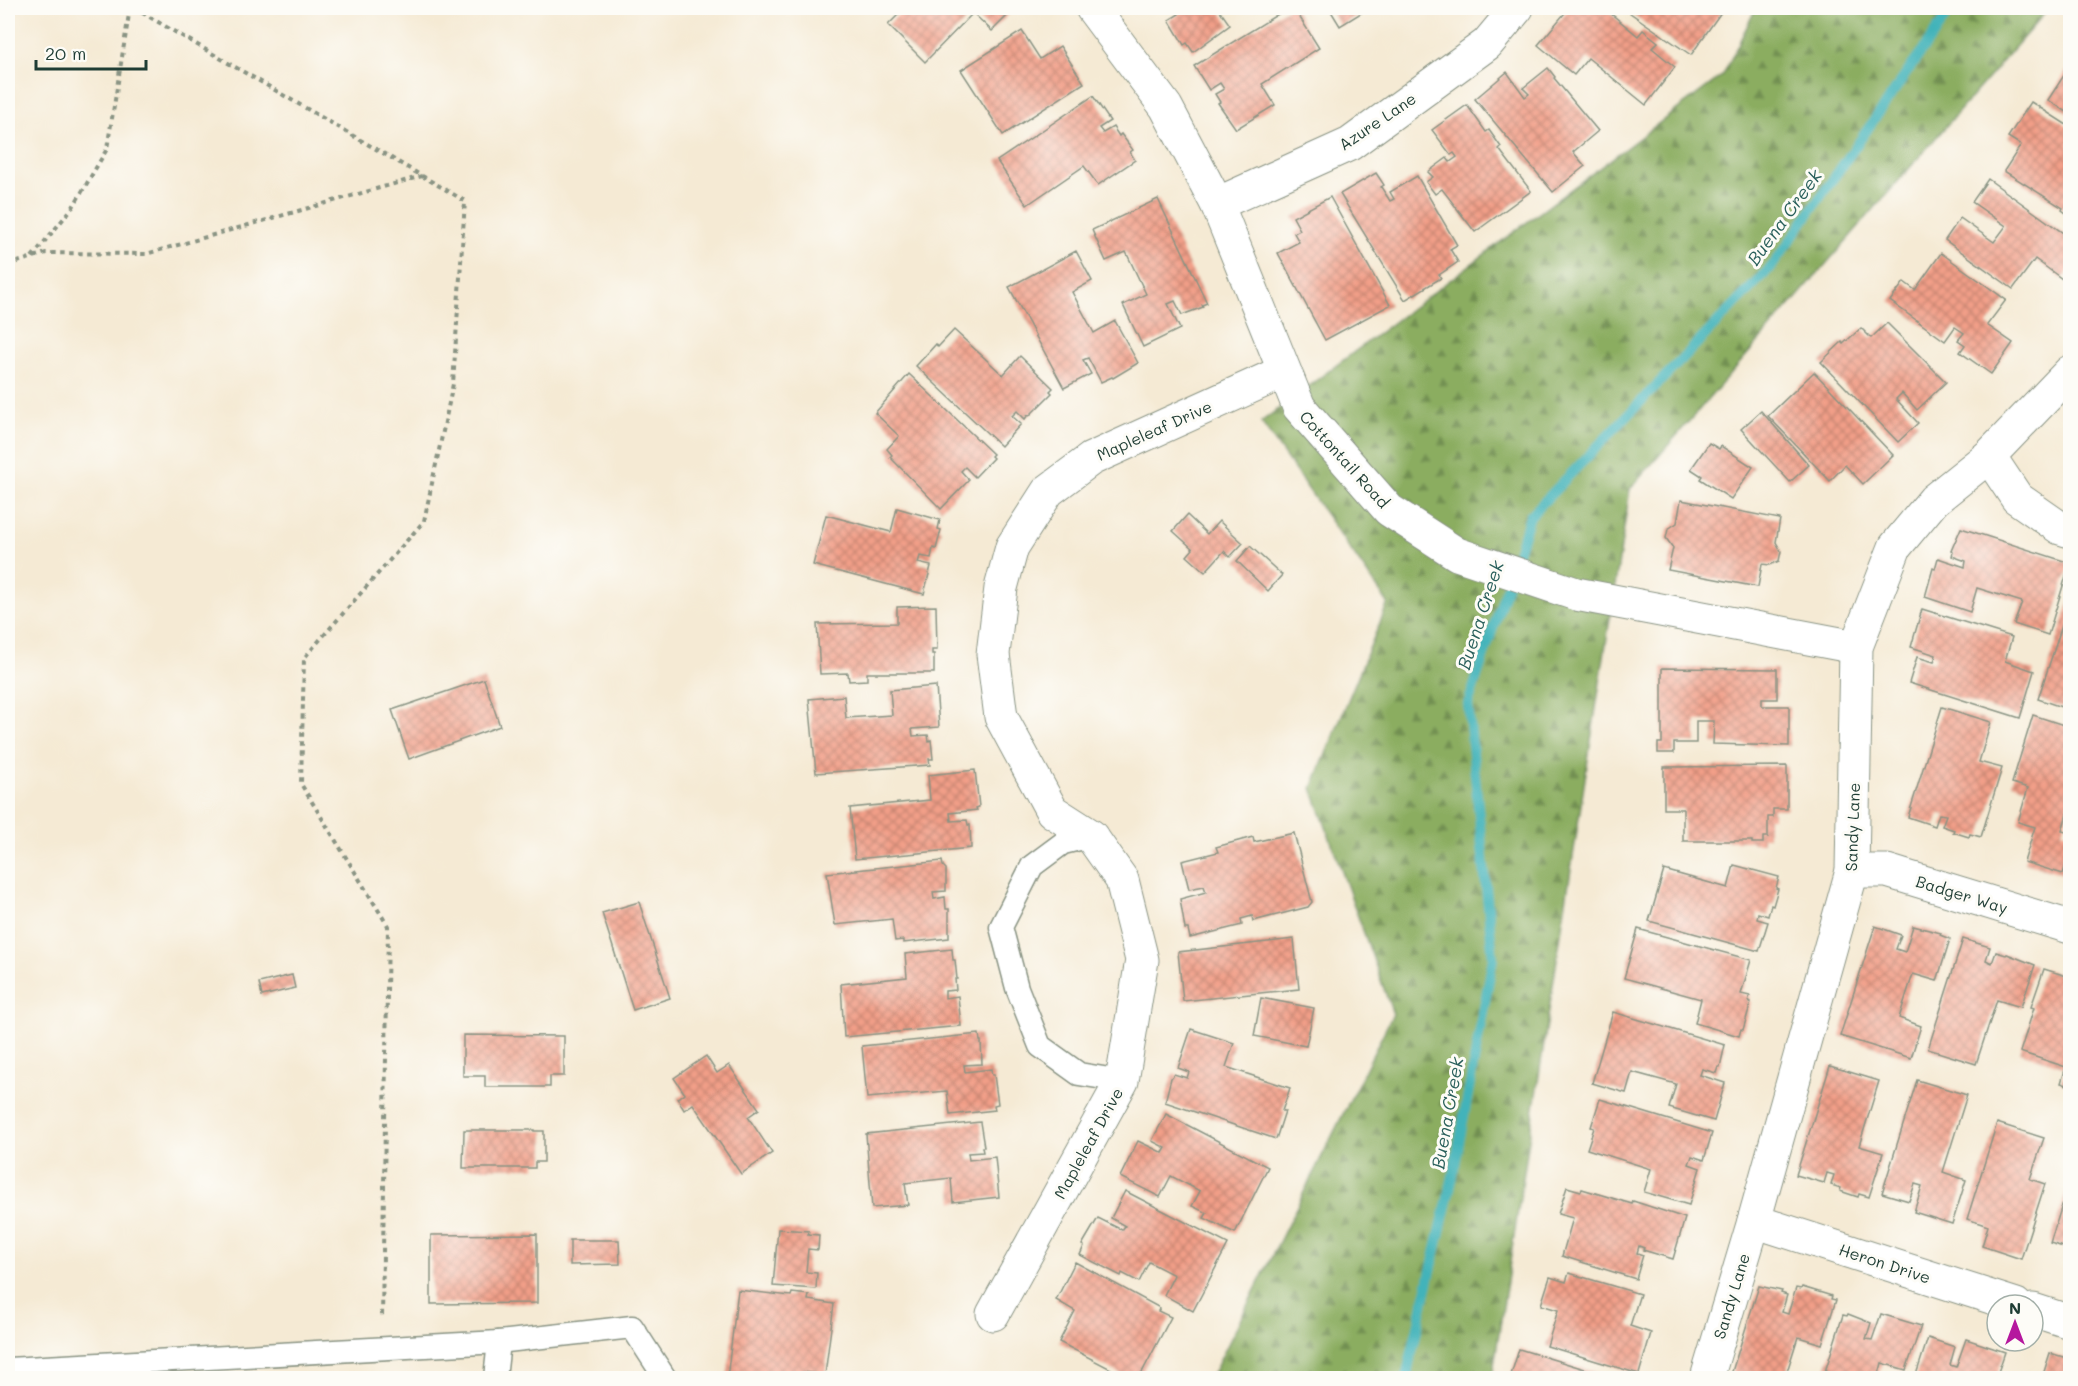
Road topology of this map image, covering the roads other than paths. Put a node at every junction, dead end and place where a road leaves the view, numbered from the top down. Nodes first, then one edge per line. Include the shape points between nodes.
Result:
1 (1092, 8) edge
2 (1517, 8) edge
3 (1216, 204) junction
4 (1283, 372) junction
5 (2070, 372) edge
6 (1989, 456) junction
7 (2070, 531) edge
8 (1856, 647) junction
9 (1091, 836) junction
10 (1852, 871) junction
11 (2070, 927) edge
12 (1122, 1081) junction
13 (1754, 1221) junction
14 (1985, 1295) edge
15 (993, 1314) dead end
16 (2045, 1314) edge
17 (2070, 1322) edge
18 (499, 1342) junction
19 (8, 1369) edge
20 (495, 1378) edge
21 (665, 1378) edge
22 (1707, 1378) edge

1 - 3 street, Cottontail Road via 1166,107
2 - 3 street, Azure Lane via 1487,44 1350,144
3 - 4 street, Cottontail Road
4 - 8 street, Cottontail Road via 1299,407 1389,510 1457,555 1576,594
4 - 9 street, Mapleleaf Drive via 1091,459 1048,491 1012,547 1001,588 993,654 1001,717 1052,811
5 - 6 street, Sandy Lane
6 - 7 street via 2016,498
6 - 8 street, Sandy Lane via 1934,500 1895,547
8 - 10 street, Sandy Lane
9 - 12 street, Mapleleaf Drive via 1122,880 1142,960
9 - 12 lane via 1063,843 1032,866 1001,927 1017,988 1040,1046 1079,1074
10 - 11 street, Badger Way via 1887,871
10 - 13 street, Sandy Lane
12 - 15 street, Mapleleaf Drive
13 - 14 street, Heron Drive
13 - 22 street, Sandy Lane
16 - 17 street
18 - 19 lane
18 - 20 lane
18 - 21 lane via 632,1327

